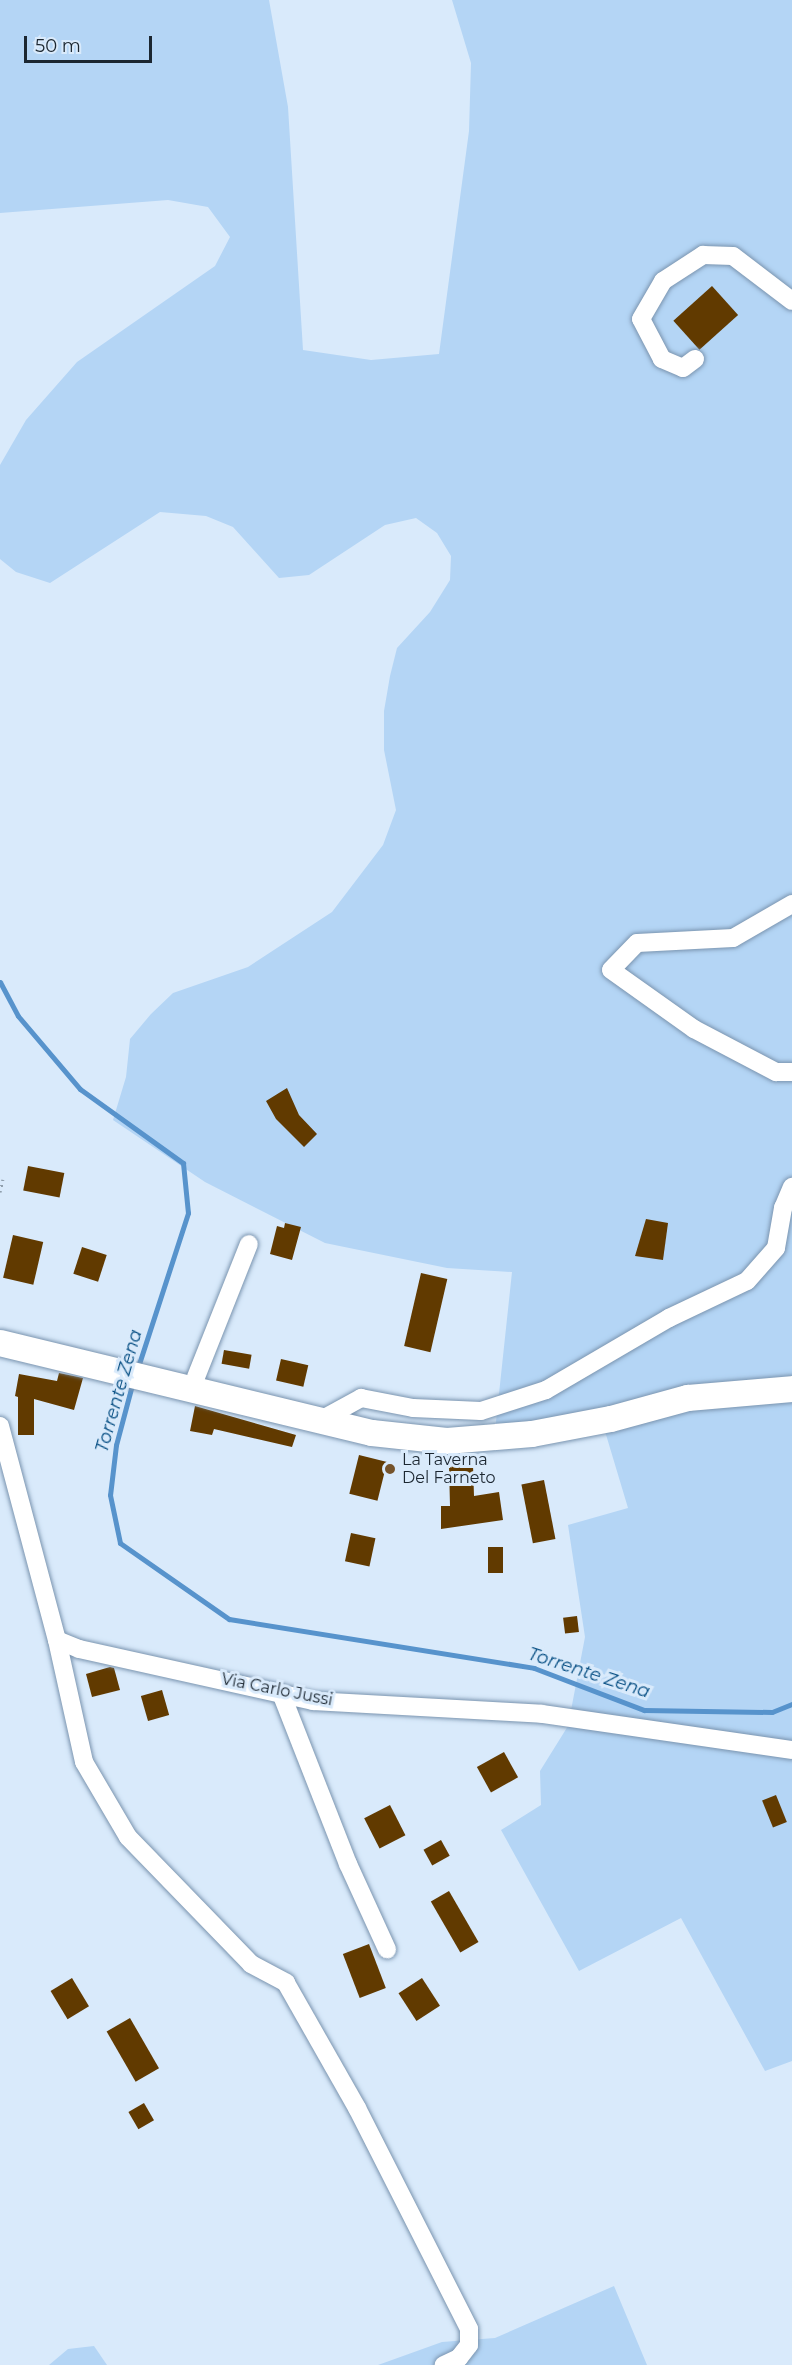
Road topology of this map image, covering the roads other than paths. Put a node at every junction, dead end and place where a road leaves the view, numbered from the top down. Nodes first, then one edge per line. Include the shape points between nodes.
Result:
1 (792, 301) edge
2 (695, 358) dead end
3 (792, 904) edge
4 (792, 1072) edge
5 (792, 1187) edge
6 (249, 1244) dead end
7 (0, 1343) edge
8 (184, 1379) junction
9 (792, 1389) edge
10 (321, 1420) junction
11 (0, 1426) edge
12 (57, 1640) junction
13 (281, 1693) junction
14 (792, 1750) edge
15 (387, 1949) dead end
16 (444, 2365) edge

1 - 2 street via 734,256 703,255 663,281 641,319 662,359 683,368
3 - 4 street via 733,938 637,943 611,970 694,1029 776,1072
5 - 10 street via 783,1208 776,1248 747,1281 669,1317 546,1390 481,1411 413,1408 361,1398
6 - 8 street
7 - 8 street
8 - 10 street
9 - 10 street via 688,1398 611,1419 532,1434 447,1441 372,1433
11 - 12 street
12 - 13 street, Via Carlo Jussi via 79,1649
12 - 16 street via 84,1762 128,1837 251,1964 285,1983 357,2108 469,2330 469,2345 459,2358
13 - 14 street, Via Carlo Jussi via 314,1701 542,1714
13 - 15 street via 348,1864

